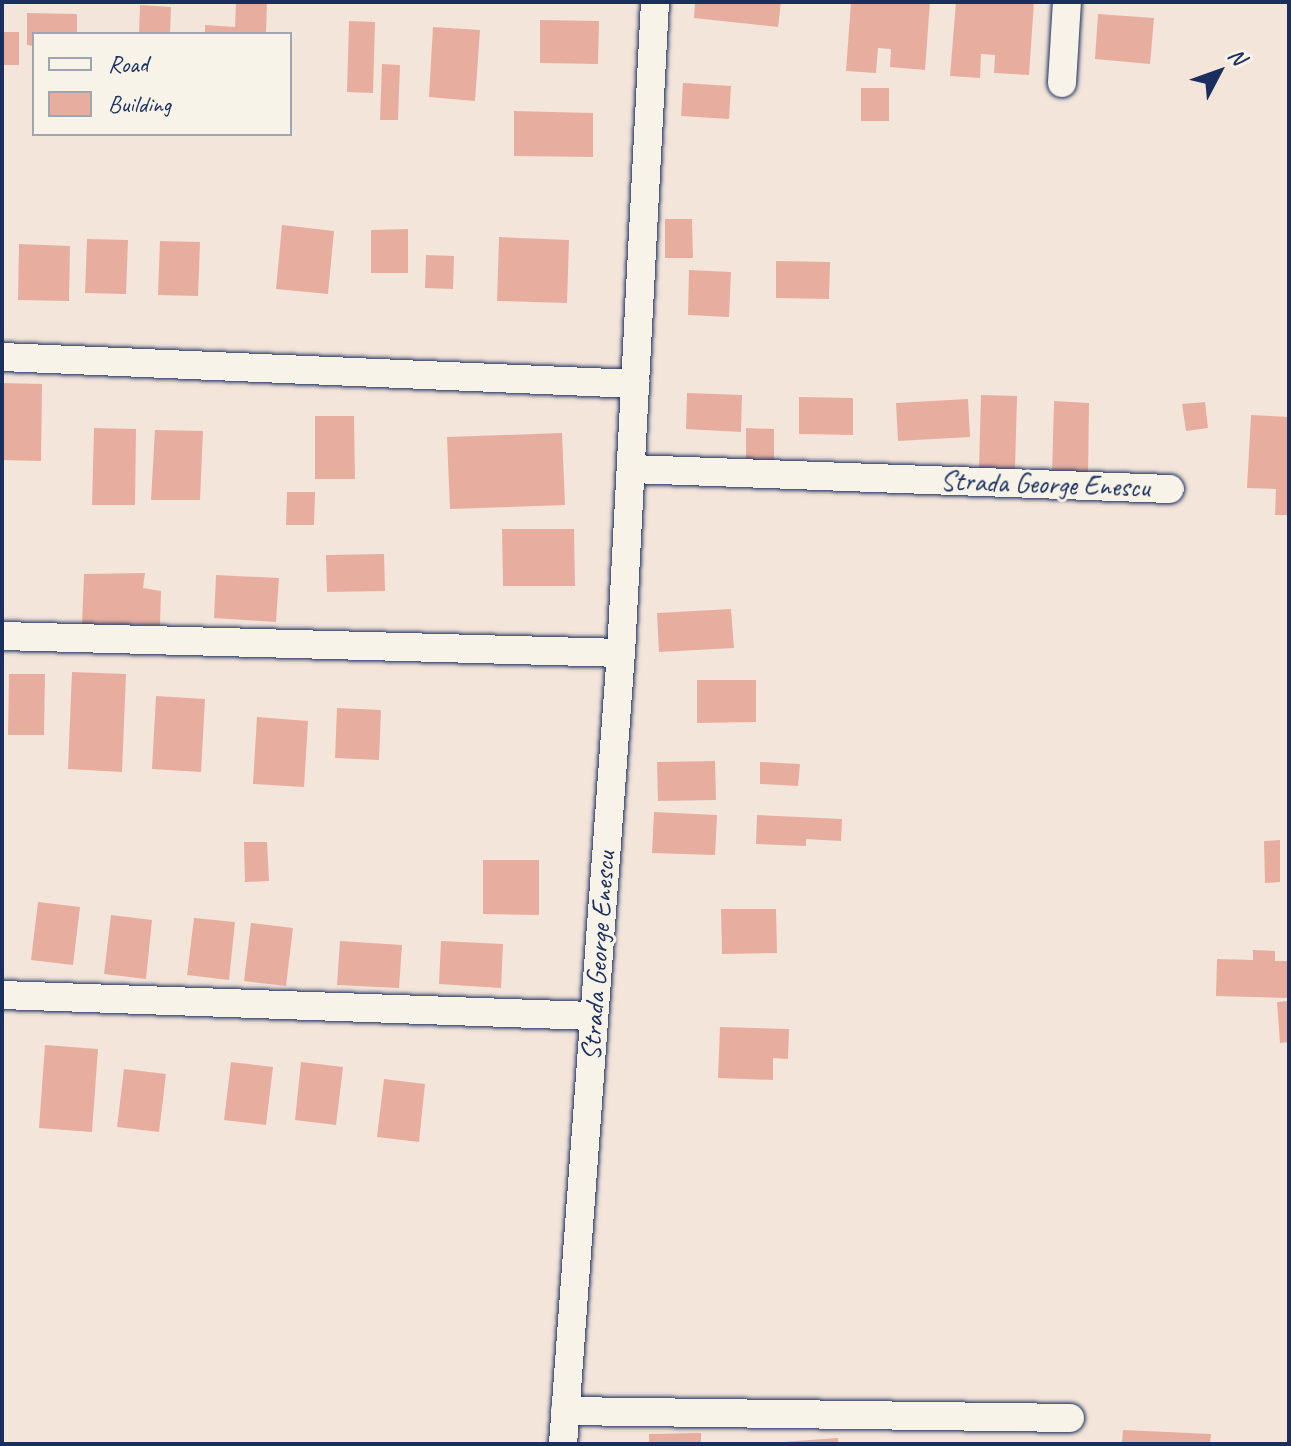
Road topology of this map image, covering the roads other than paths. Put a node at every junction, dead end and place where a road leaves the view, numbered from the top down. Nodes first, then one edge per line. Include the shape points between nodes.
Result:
1 (655, 2) edge
2 (1067, 2) edge
3 (1062, 83) dead end
4 (2, 357) edge
5 (635, 384) junction
6 (632, 469) junction
7 (1170, 489) dead end
8 (2, 636) edge
9 (621, 653) junction
10 (2, 995) edge
11 (593, 1016) junction
12 (565, 1411) junction
13 (1070, 1418) dead end
14 (563, 1444) edge

1 - 5 street, Strada George Enescu
2 - 3 street
4 - 5 street
5 - 6 street, Strada George Enescu
6 - 7 street, Strada George Enescu
6 - 9 street, Strada George Enescu
8 - 9 street
9 - 11 street, Strada George Enescu
10 - 11 street
11 - 12 street, Strada George Enescu
12 - 13 street
12 - 14 street, Strada George Enescu

